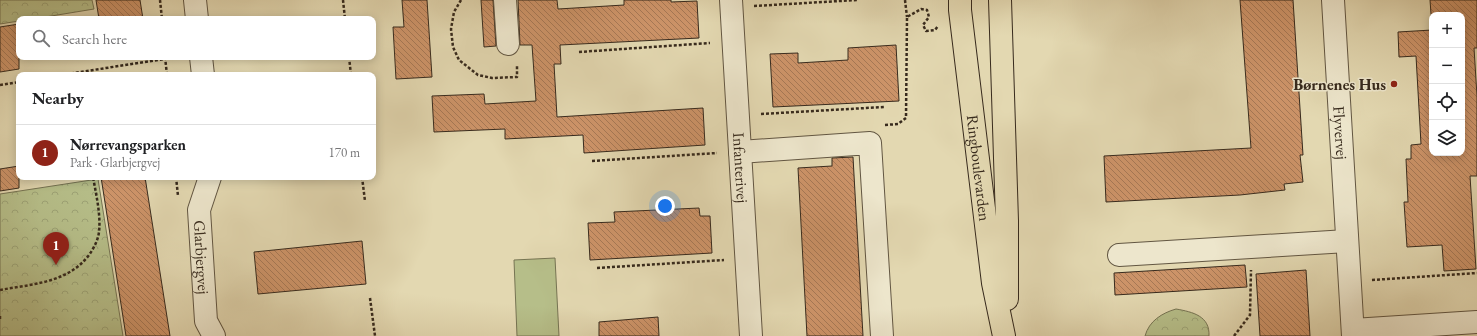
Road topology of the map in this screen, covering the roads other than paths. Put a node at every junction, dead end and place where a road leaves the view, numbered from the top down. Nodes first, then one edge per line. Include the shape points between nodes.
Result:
1 (195, 0) edge
2 (505, 0) edge
3 (1000, 0) edge
4 (1333, 0) edge
5 (731, 4) edge
6 (960, 5) edge
7 (197, 16) edge
8 (508, 44) road end
9 (201, 60) edge
10 (203, 72) edge
11 (740, 152) junction
12 (209, 180) edge
13 (1347, 242) junction
14 (1119, 255) dead end
15 (1477, 322) edge
16 (1353, 333) edge
17 (214, 336) edge
18 (751, 336) edge
19 (882, 336) edge
20 (1004, 336) edge
21 (1008, 336) edge

1 - 7 street
2 - 8 street
3 - 21 main road, Ringboulevarden
4 - 13 street, Flyvervej
5 - 11 street, Infanterivej
6 - 20 main road, Ringboulevarden via 993,283
9 - 10 street
11 - 18 street, Infanterivej
11 - 19 street via 870,143
12 - 17 street, Glarbjergvej via 200,210 206,321
13 - 14 street
13 - 16 street, Flyvervej
15 - 16 street

